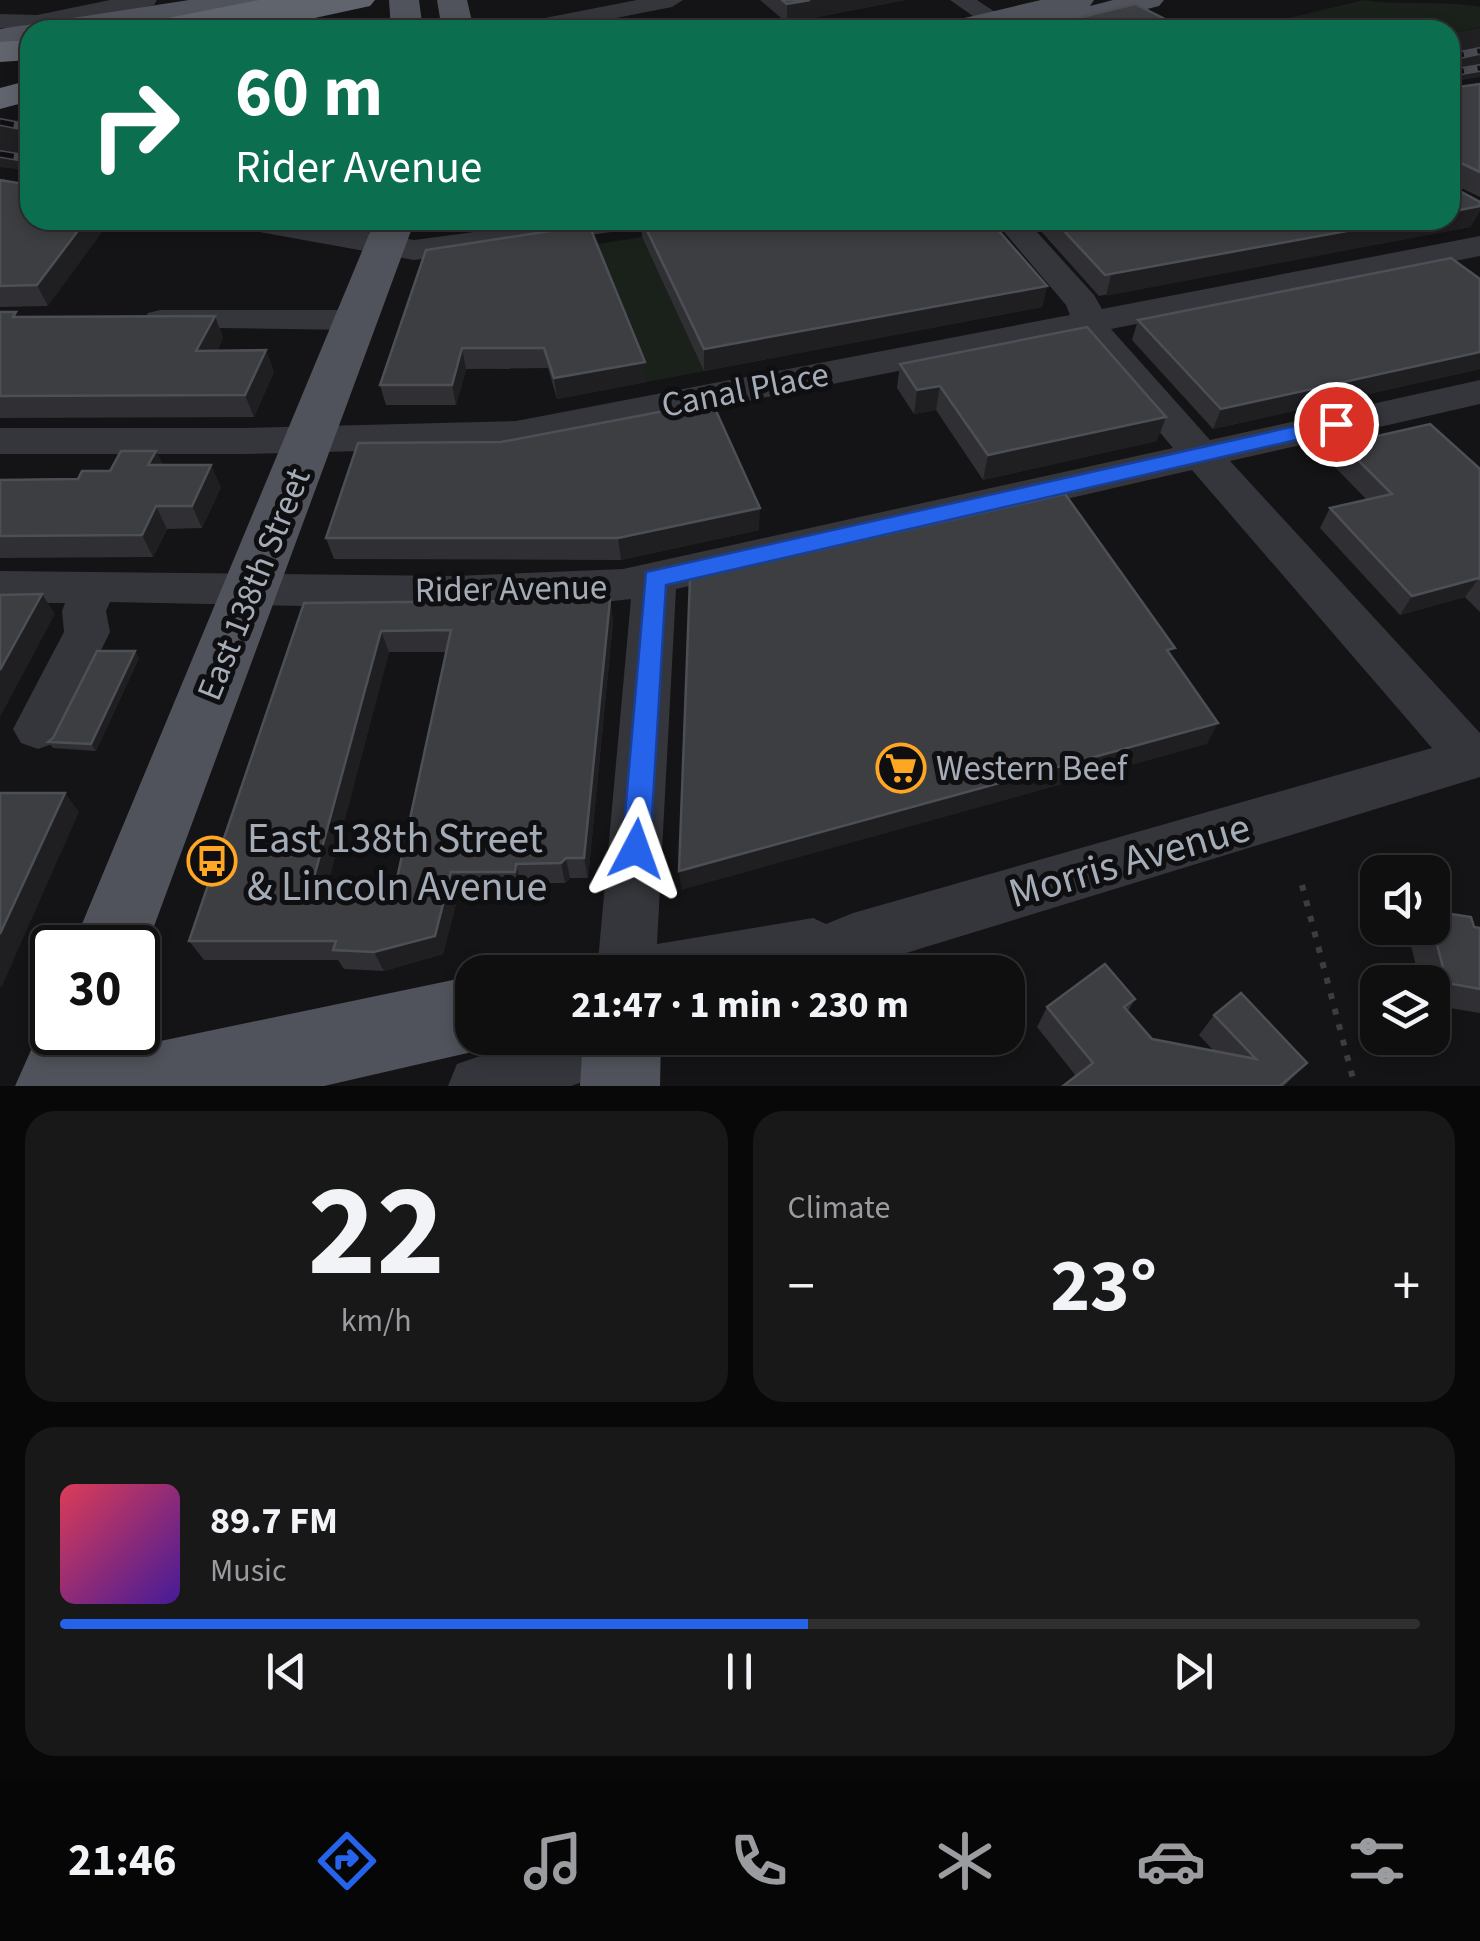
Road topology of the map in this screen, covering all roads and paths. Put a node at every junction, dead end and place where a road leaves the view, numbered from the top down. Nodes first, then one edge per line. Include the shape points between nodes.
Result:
1 (146, 0) edge
2 (248, 0) edge
3 (304, 0) edge
4 (360, 0) edge
5 (672, 0) edge
6 (961, 0) edge
7 (1079, 0) edge
8 (1150, 0) edge
9 (413, 7) edge
10 (48, 20) edge
11 (117, 20) edge
12 (203, 20) edge
13 (265, 20) edge
14 (336, 20) edge
15 (570, 20) edge
16 (994, 20) edge
17 (1017, 20) edge
18 (1068, 20) edge
19 (18, 53) edge
20 (0, 84) edge
21 (355, 230) edge
22 (566, 230) edge
23 (1018, 230) edge
24 (389, 233) edge
25 (1480, 246) edge
26 (132, 320) edge
27 (353, 320) junction
28 (1091, 321) junction
29 (1480, 392) edge
30 (310, 440) junction
31 (0, 441) edge
32 (1202, 454) junction
33 (655, 578) junction
34 (0, 587) edge
35 (94, 587) junction
36 (251, 589) junction
37 (38, 729) dead end
38 (1475, 757) edge
39 (1302, 885) dead end
40 (118, 925) edge
41 (853, 940) junction
42 (627, 955) edge
43 (761, 955) edge
44 (819, 955) edge
45 (455, 1018) edge
46 (67, 1055) edge
47 (572, 1055) edge
48 (622, 1055) edge
49 (55, 1086) edge
50 (122, 1086) edge
51 (479, 1086) edge
52 (620, 1086) edge
53 (1356, 1086) edge

1 - 10 street
2 - 11 main road
3 - 12 highway
4 - 13 highway
5 - 15 street
6 - 16 street
7 - 17 main road
8 - 18 main road
9 - 14 highway
19 - 20 highway
21 - 24 street
22 - 24 street via 414,250
23 - 28 street
24 - 27 main road, East 138th Street
25 - 28 street, Canal Place
26 - 27 street
27 - 30 main road, East 138th Street
28 - 30 street, Canal Place via 516,434
28 - 32 street via 1098,339
29 - 32 street, Rider Avenue
30 - 31 street, Canal Place
30 - 36 main road, East 138th Street
32 - 33 street, Rider Avenue
32 - 38 street
33 - 36 street, Rider Avenue via 570,590
33 - 42 street
34 - 35 street, Rider Avenue
35 - 36 street, Rider Avenue
35 - 37 street via 84,611 88,632
36 - 40 main road, East 138th Street
38 - 41 street, Morris Avenue
39 - 53 path
41 - 43 street
41 - 44 street, Morris Avenue
45 - 50 main road
46 - 49 main road
47 - 51 street
48 - 52 main road

